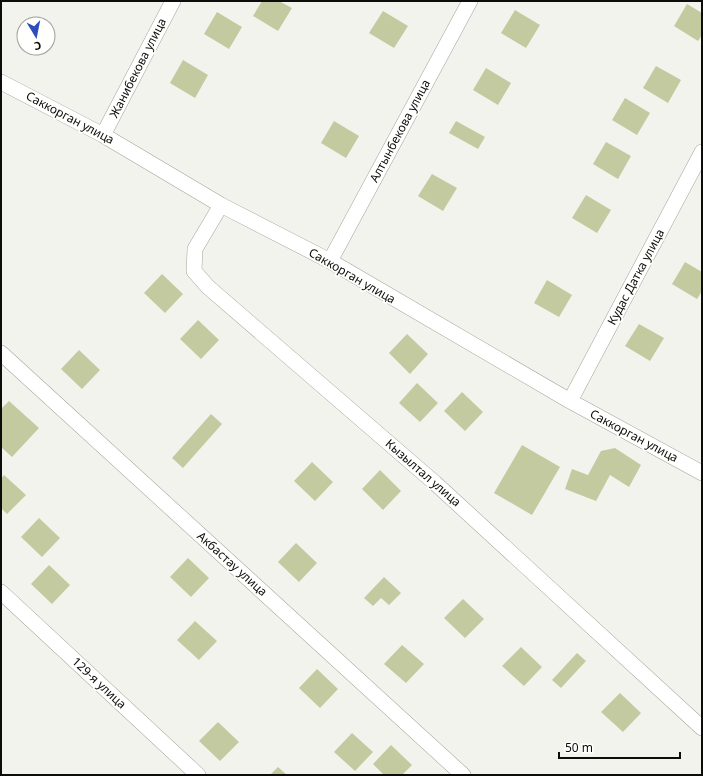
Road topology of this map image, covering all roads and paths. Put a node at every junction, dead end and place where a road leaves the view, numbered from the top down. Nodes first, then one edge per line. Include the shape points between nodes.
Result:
1 (173, 1) edge
2 (470, 1) edge
3 (1, 82) edge
4 (103, 135) junction
5 (702, 152) edge
6 (221, 205) junction
7 (330, 262) junction
8 (1, 353) edge
9 (570, 401) junction
10 (702, 473) edge
11 (1, 592) edge
12 (702, 728) edge
13 (198, 775) edge
14 (463, 775) edge

1 - 4 street, Жанибекова улица
2 - 7 street, Алтынбекова улица
3 - 4 street, Саккорган улица
4 - 6 street, Саккорган улица
5 - 9 street, Кудас Датка улица
6 - 7 street, Саккорган улица
6 - 12 street, Кызылтал улица via 195,249 194,271 208,287 435,483
7 - 9 street, Саккорган улица
8 - 14 street, Акбастау улица
9 - 10 street, Саккорган улица
11 - 13 street, 129-я улица

